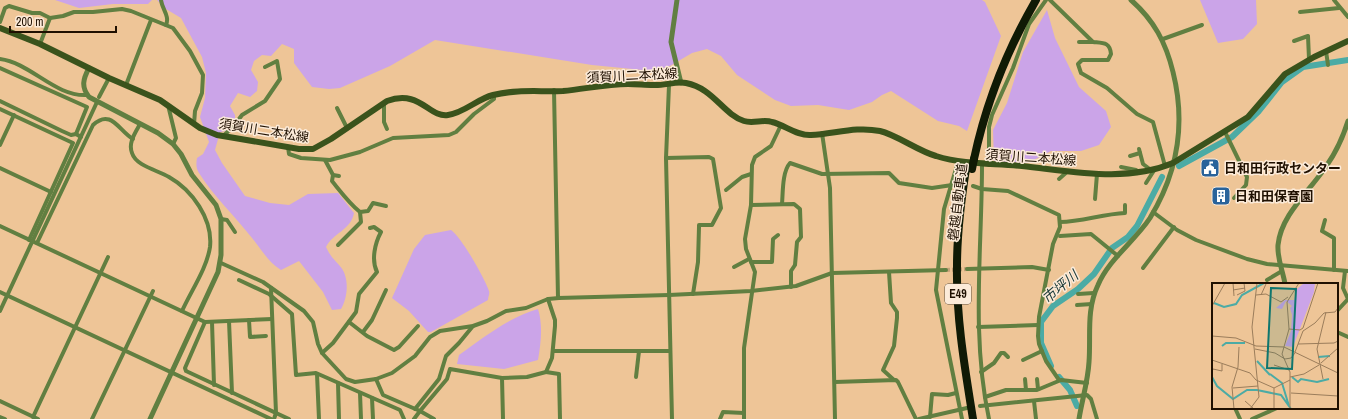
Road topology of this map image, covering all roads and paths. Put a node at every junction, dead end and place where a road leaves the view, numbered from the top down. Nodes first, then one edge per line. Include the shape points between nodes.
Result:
1 (161, 0) edge
2 (677, 0) edge
3 (1030, 0) edge
4 (1036, 0) edge
5 (1046, 0) edge
6 (1050, 0) edge
7 (1131, 0) edge
8 (1334, 0) edge
9 (1339, 8) junction
10 (1300, 12) dead end
11 (1348, 17) edge
12 (50, 18) junction
13 (151, 20) junction
14 (0, 22) edge
15 (166, 25) junction
16 (1202, 25) dead end
17 (0, 28) edge
18 (1163, 39) junction
19 (1294, 41) dead end
20 (1348, 41) edge
21 (1079, 42) dead end
22 (1093, 42) junction
23 (40, 44) junction
24 (1326, 51) junction
25 (0, 59) edge
26 (1309, 60) junction
27 (1328, 65) dead end
28 (265, 67) dead end
29 (0, 68) edge
30 (89, 68) junction
31 (108, 78) junction
32 (681, 82) junction
33 (669, 85) junction
34 (126, 86) junction
35 (554, 90) junction
36 (88, 95) junction
37 (494, 95) junction
38 (98, 99) junction
39 (0, 101) edge
40 (384, 103) junction
41 (168, 105) junction
42 (337, 108) dead end
43 (0, 109) edge
44 (14, 115) junction
45 (1348, 121) edge
46 (140, 124) junction
47 (194, 124) junction
48 (781, 125) junction
49 (347, 128) junction
50 (387, 129) dead end
51 (1225, 132) junction
52 (822, 133) junction
53 (76, 134) junction
54 (223, 136) junction
55 (82, 137) junction
56 (133, 139) junction
57 (173, 144) junction
58 (0, 145) edge
59 (288, 147) junction
60 (1130, 156) dead end
61 (666, 158) junction
62 (971, 159) junction
63 (325, 160) junction
64 (958, 162) junction
65 (1173, 163) junction
66 (982, 165) junction
67 (989, 165) junction
68 (1121, 166) dead end
69 (1165, 166) junction
70 (0, 168) edge
71 (969, 169) junction
72 (1153, 169) junction
73 (1068, 171) junction
74 (1138, 172) junction
75 (751, 174) junction
76 (828, 174) junction
77 (1097, 174) junction
78 (333, 175) junction
79 (339, 176) dead end
80 (1058, 179) dead end
81 (1146, 183) dead end
82 (951, 184) junction
83 (959, 184) dead end
84 (973, 186) dead end
85 (982, 189) junction
86 (726, 190) dead end
87 (51, 192) junction
88 (1234, 198) dead end
89 (1095, 199) dead end
90 (782, 204) junction
91 (751, 205) junction
92 (1125, 205) dead end
93 (386, 206) dead end
94 (360, 212) junction
95 (1153, 212) junction
96 (221, 219) junction
97 (1325, 220) dead end
98 (361, 222) junction
99 (1060, 222) junction
100 (0, 226) edge
101 (1174, 228) junction
102 (235, 232) dead end
103 (778, 235) dead end
104 (1060, 236) dead end
105 (31, 240) junction
106 (37, 243) junction
107 (338, 245) dead end
108 (108, 256) dead end
109 (1118, 256) junction
110 (750, 260) junction
111 (221, 263) junction
112 (1280, 265) junction
113 (734, 267) dead end
114 (1143, 268) dead end
115 (967, 269) tunnel mouth
116 (978, 269) junction
117 (938, 270) junction
118 (946, 270) tunnel mouth
119 (1048, 270) junction
120 (1334, 270) junction
121 (1282, 271) junction
122 (1347, 271) edge
123 (890, 272) junction
124 (101, 273) junction
125 (832, 273) junction
126 (239, 280) dead end
127 (1267, 280) dead end
128 (1285, 283) edge
129 (791, 287) junction
130 (271, 288) junction
131 (386, 290) dead end
132 (153, 291) dead end
133 (751, 291) junction
134 (0, 292) edge
135 (1094, 293) junction
136 (693, 294) junction
137 (1078, 294) dead end
138 (7, 295) junction
139 (670, 295) junction
140 (150, 296) junction
141 (271, 296) junction
142 (559, 298) junction
143 (548, 299) junction
144 (1348, 299) edge
145 (1092, 304) junction
146 (1077, 305) dead end
147 (1338, 310) edge
148 (0, 311) edge
149 (182, 311) junction
150 (198, 318) junction
151 (272, 319) junction
152 (249, 320) junction
153 (229, 321) junction
154 (205, 322) junction
155 (212, 322) junction
156 (348, 322) junction
157 (1038, 325) junction
158 (418, 326) dead end
159 (473, 326) junction
160 (75, 327) junction
161 (978, 327) junction
162 (363, 332) junction
163 (1338, 332) edge
164 (266, 336) dead end
165 (1348, 337) edge
166 (125, 350) junction
167 (553, 351) junction
168 (639, 351) junction
169 (670, 351) junction
170 (1042, 351) junction
171 (322, 353) junction
172 (1008, 357) dead end
173 (1023, 360) dead end
174 (172, 372) junction
175 (546, 372) junction
176 (981, 372) junction
177 (317, 374) junction
178 (636, 377) dead end
179 (502, 378) junction
180 (376, 379) junction
181 (1025, 379) dead end
182 (1037, 379) dead end
183 (894, 380) junction
184 (1059, 380) junction
185 (835, 382) junction
186 (1087, 382) junction
187 (338, 383) junction
188 (214, 385) junction
189 (1038, 389) junction
190 (1026, 390) junction
191 (232, 393) junction
192 (360, 393) junction
193 (956, 393) junction
194 (1084, 396) junction
195 (985, 397) junction
196 (372, 398) junction
197 (0, 401) edge
198 (1034, 401) junction
199 (986, 405) junction
200 (980, 406) dead end
201 (967, 408) dead end
202 (415, 409) junction
203 (1235, 409) edge
204 (1275, 409) edge
205 (959, 410) junction
206 (420, 411) junction
207 (276, 413) junction
208 (744, 413) junction
209 (0, 417) edge
210 (930, 417) junction
211 (35, 418) edge
212 (5, 419) edge
213 (92, 419) edge
214 (150, 419) edge
215 (272, 419) edge
216 (289, 419) edge
217 (319, 419) edge
218 (339, 419) edge
219 (361, 419) edge
220 (373, 419) edge
221 (404, 419) edge
222 (414, 419) edge
223 (434, 419) edge
224 (503, 419) edge
225 (560, 419) edge
226 (672, 419) edge
227 (720, 419) edge
228 (744, 419) edge
229 (835, 419) edge
230 (918, 419) edge
231 (962, 419) edge
232 (973, 419) edge
233 (978, 419) edge
234 (989, 419) edge
235 (1036, 419) edge
236 (1079, 419) edge
237 (1097, 419) edge
238 (1240, 419) edge
239 (1252, 419) edge

1 - 15 street via 162,9 167,16
2 - 32 street via 671,42
3 - 62 highway, 磐越自動車道 / E49 via 994,73 977,124
4 - 62 highway, 磐越自動車道 / E49 via 1002,68
5 - 67 street via 1029,24 992,115 989,126
6 - 22 street
7 - 18 street via 1144,12
8 - 9 street
9 - 10 street
9 - 11 street
12 - 13 street via 74,12 122,9
12 - 14 street via 9,6 5,8
12 - 23 street
13 - 15 street
13 - 34 street
15 - 47 street via 175,29 203,72 202,93 195,111
16 - 18 street
17 - 23 main road, 須賀川二本松線
18 - 65 street via 1179,101 1179,137
19 - 26 street via 1308,36
20 - 24 main road, 須賀川二本松線
21 - 22 street
22 - 69 street via 1107,44 1111,52 1110,58 1105,61 1082,60 1078,64 1079,70 1107,88 1137,114 1153,122
23 - 30 main road, 須賀川二本松線
24 - 26 main road, 須賀川二本松線
24 - 27 street
25 - 36 street via 20,64 44,80 64,89
26 - 51 main road, 須賀川二本松線 via 1282,77 1255,111
28 - 54 street via 276,61 280,79 265,101 242,115
29 - 53 street via 87,108
30 - 31 main road, 須賀川二本松線
30 - 36 street via 84,81 84,90
31 - 34 main road, 須賀川二本松線
31 - 38 street
32 - 33 main road, 須賀川二本松線
32 - 48 main road, 須賀川二本松線 via 708,92 743,121 766,120
33 - 35 main road, 須賀川二本松線 via 631,84
33 - 61 street
34 - 41 main road, 須賀川二本松線
35 - 37 main road, 須賀川二本松線 via 523,90
35 - 142 street
36 - 38 street
37 - 40 main road, 須賀川二本松線 via 453,114 445,115 414,100 394,99
37 - 63 street via 494,99 456,132 449,135 393,138 360,152
38 - 46 street
38 - 55 street
39 - 53 street via 71,135
40 - 49 main road, 須賀川二本松線
40 - 50 street via 384,122
41 - 47 main road, 須賀川二本松線
41 - 57 street via 176,138
42 - 49 street
43 - 44 street
44 - 58 street
44 - 87 street via 73,143
45 - 112 street via 1331,160 1284,225 1278,246
46 - 56 street
46 - 57 street
47 - 54 main road, 須賀川二本松線 via 212,134
48 - 52 main road, 須賀川二本松線 via 805,135
48 - 75 street via 771,146 753,160
49 - 59 main road, 須賀川二本松線 via 317,148
51 - 65 main road, 須賀川二本松線
51 - 88 street via 1247,177 1246,185
52 - 64 main road, 須賀川二本松線 via 845,129 881,131 935,156
52 - 76 street
53 - 55 street
54 - 59 main road, 須賀川二本松線
55 - 105 street
56 - 106 street via 109,119 100,120 93,125
56 - 149 street via 131,150 135,159 180,185 196,202 207,224 210,236 208,253
57 - 96 street via 192,175 216,205
59 - 63 street via 289,154
60 - 72 street via 1139,151 1143,164
61 - 136 street via 709,157 713,159 714,164 721,208 712,225 699,225 698,262
61 - 139 street
62 - 71 highway, 磐越自動車道 / E49
63 - 78 street
64 - 66 main road, 須賀川二本松線
64 - 82 street
65 - 69 main road, 須賀川二本松線
65 - 95 street via 1164,191
66 - 67 main road, 須賀川二本松線
66 - 85 street
67 - 73 main road, 須賀川二本松線
68 - 74 street
69 - 72 main road, 須賀川二本松線
70 - 87 street
71 - 232 highway, 磐越自動車道 / E49 via 959,222 957,275 962,346
71 - 233 highway, 磐越自動車道 / E49 via 963,290
72 - 74 main road, 須賀川二本松線
72 - 81 street
73 - 77 main road, 須賀川二本松線
73 - 80 street
74 - 77 main road, 須賀川二本松線
75 - 86 street via 742,177
75 - 91 street
76 - 82 street via 889,173 899,183 932,188
76 - 90 street via 788,164
76 - 125 street
77 - 89 street
78 - 79 street
78 - 94 street via 332,181
82 - 83 street
82 - 117 street via 944,210
84 - 85 street
85 - 99 street via 1008,191 1057,214
85 - 116 street
87 - 105 street
90 - 91 street
90 - 129 street via 794,204 800,209 800,237 797,242
91 - 110 street via 745,239
92 - 99 street via 1124,213 1076,222
93 - 94 street via 373,203 368,211
94 - 98 street
95 - 101 street
95 - 109 street
96 - 102 street via 227,220
96 - 111 street
97 - 120 street via 1322,230 1334,238
98 - 107 street
98 - 156 street via 368,228 374,227 381,232 375,243 374,266 377,272 359,294 356,312
99 - 119 street
100 - 105 street
101 - 112 street via 1196,240 1247,259
101 - 114 street
103 - 110 street via 773,239 772,262
104 - 109 street via 1092,234
105 - 106 street
105 - 138 street
106 - 124 street
108 - 124 street
109 - 135 street via 1104,273
110 - 113 street
110 - 133 street via 755,272
111 - 130 street
111 - 150 street
112 - 120 street
112 - 121 street
115 - 116 street
116 - 119 street via 1032,267
116 - 161 street
117 - 118 street
117 - 123 street
117 - 193 street via 936,290 957,385
119 - 157 street
120 - 122 street
121 - 127 street
121 - 128 street
122 - 144 street via 1344,288
123 - 125 street
123 - 183 street via 891,303 897,312 897,318 894,346 883,370
124 - 140 street
124 - 160 street
125 - 129 street
125 - 185 street
126 - 141 street
129 - 133 street
130 - 141 street
130 - 171 street via 309,316
131 - 162 street via 372,320
132 - 140 street
133 - 136 street
133 - 208 street via 743,359
134 - 138 street
135 - 137 street
135 - 145 street
136 - 139 street
138 - 148 street
138 - 160 street
139 - 142 street
139 - 169 street
140 - 149 street
140 - 166 street
141 - 151 street
141 - 177 street via 293,316 296,375
142 - 143 street
143 - 159 street via 526,308 506,311
143 - 167 street via 555,320
144 - 147 street
145 - 146 street
145 - 186 street
149 - 150 street
150 - 154 street
150 - 174 street
151 - 152 street
151 - 207 street
152 - 153 street
152 - 164 street via 250,337
153 - 155 street
153 - 191 street
154 - 155 street
154 - 188 street via 185,369
155 - 188 street
156 - 162 street
156 - 171 street via 333,343
157 - 161 street
157 - 170 street
158 - 162 street via 400,347 394,350
159 - 180 street via 435,334 407,363 392,373
159 - 202 street via 446,356 439,379
160 - 166 street
160 - 211 street
161 - 176 street
163 - 165 street
166 - 174 street
166 - 213 street
167 - 168 street
167 - 175 street
168 - 169 street
168 - 178 street
169 - 226 street
170 - 173 street
170 - 184 street
171 - 180 street via 346,379 355,382
172 - 176 street via 1001,353 994,363
174 - 214 street
174 - 215 street
175 - 179 street via 527,377
175 - 225 street via 559,374
176 - 195 street
177 - 187 street
177 - 217 street
179 - 206 street via 450,368 447,378
179 - 224 street
180 - 202 street via 383,395
181 - 190 street
182 - 189 street
183 - 185 street
183 - 230 street via 898,382
184 - 186 street
184 - 189 street
185 - 229 street
186 - 194 street
187 - 192 street
187 - 218 street
188 - 191 street
189 - 190 street
190 - 195 street via 1006,390
191 - 207 street
192 - 196 street
192 - 219 street
193 - 205 street
193 - 210 street via 932,394
194 - 198 street
194 - 236 street
194 - 237 street via 1087,395 1091,399
195 - 199 street
196 - 220 street
196 - 221 street via 400,410
197 - 211 street
198 - 199 street
198 - 235 street
199 - 200 street
199 - 234 street
201 - 205 street
202 - 206 street
203 - 238 street
204 - 239 street
205 - 210 street
205 - 231 street
206 - 222 street
206 - 223 street
207 - 215 street
207 - 216 street
208 - 227 street via 723,412
208 - 228 street
209 - 212 street
210 - 230 street

